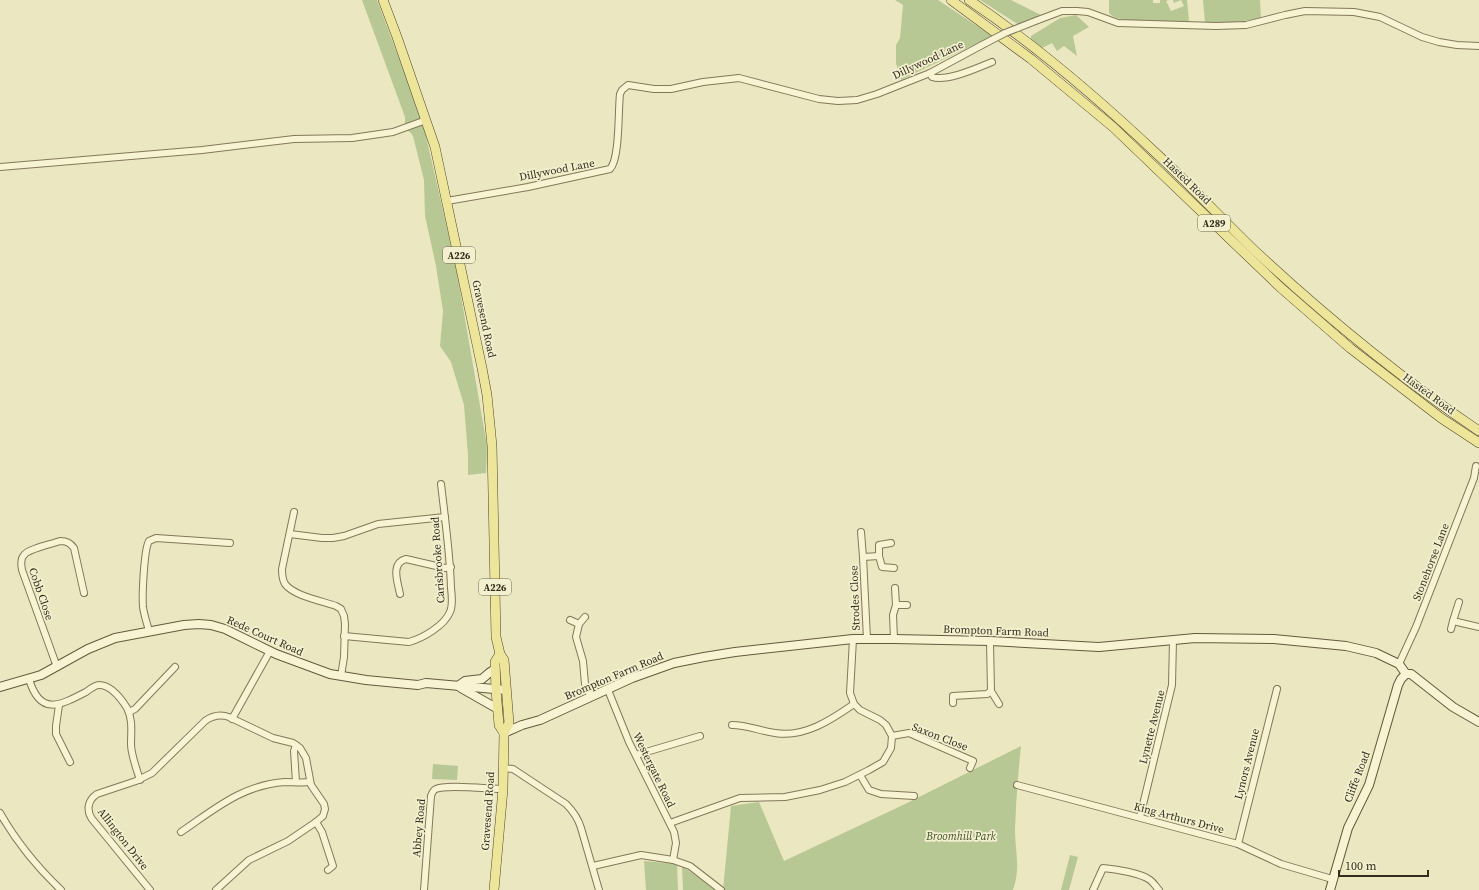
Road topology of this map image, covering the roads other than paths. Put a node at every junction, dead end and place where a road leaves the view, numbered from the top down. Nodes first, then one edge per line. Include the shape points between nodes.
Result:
1 (383, 0) edge
2 (951, 0) edge
3 (969, 0) edge
4 (1479, 46) edge
5 (992, 62) dead end
6 (930, 73) junction
7 (426, 120) junction
8 (0, 167) edge
9 (447, 200) junction
10 (1477, 429) edge
11 (1479, 445) edge
12 (1476, 466) dead end
13 (441, 484) dead end
14 (294, 512) dead end
15 (445, 517) junction
16 (860, 532) dead end
17 (290, 534) junction
18 (888, 542) dead end
19 (230, 543) dead end
20 (879, 556) junction
21 (863, 557) junction
22 (451, 567) junction
23 (891, 569) dead end
24 (895, 588) dead end
25 (84, 593) dead end
26 (400, 594) dead end
27 (1459, 602) dead end
28 (896, 605) junction
29 (907, 605) dead end
30 (585, 617) dead end
31 (570, 620) dead end
32 (1453, 621) junction
33 (579, 624) junction
34 (1479, 627) edge
35 (1451, 629) dead end
36 (149, 631) junction
37 (344, 636) junction
38 (853, 639) junction
39 (867, 639) junction
40 (894, 639) junction
41 (1173, 640) junction
42 (990, 641) junction
43 (270, 651) junction
44 (500, 654) junction
45 (1398, 664) junction
46 (56, 667) junction
47 (176, 667) dead end
48 (495, 669) junction
49 (1406, 674) junction
50 (341, 676) junction
51 (29, 679) junction
52 (457, 686) junction
53 (0, 687) edge
54 (1277, 689) dead end
55 (496, 690) junction
56 (506, 690) junction
57 (608, 690) junction
58 (991, 691) junction
59 (591, 697) junction
60 (953, 703) dead end
61 (854, 704) junction
62 (999, 704) dead end
63 (59, 705) junction
64 (498, 709) junction
65 (129, 712) junction
66 (508, 712) junction
67 (232, 718) junction
68 (1479, 722) edge
69 (527, 724) junction
70 (732, 725) dead end
71 (504, 733) junction
72 (700, 736) dead end
73 (892, 736) junction
74 (296, 745) junction
75 (636, 755) junction
76 (70, 762) dead end
77 (503, 768) junction
78 (970, 768) dead end
79 (860, 775) junction
80 (140, 780) junction
81 (296, 782) junction
82 (310, 782) junction
83 (1017, 785) dead end
84 (503, 789) junction
85 (914, 796) dead end
86 (0, 813) edge
87 (1140, 817) junction
88 (316, 822) junction
89 (670, 823) junction
90 (181, 832) dead end
91 (1238, 844) junction
92 (673, 860) junction
93 (593, 866) junction
94 (334, 867) dead end
95 (1332, 879) junction
96 (61, 890) edge
97 (150, 890) edge
98 (216, 890) edge
99 (424, 890) edge
100 (494, 890) edge
101 (599, 890) edge
102 (721, 890) edge
103 (1093, 890) edge
104 (1159, 890) edge
105 (1330, 890) edge

1 - 7 main road, Gravesend Road / A226
2 - 11 main road, Hasted Road / A289 via 1031,59 1113,127 1281,288 1350,348
3 - 10 main road, Hasted Road / A289 via 1038,50 1119,119 1259,254 1328,316 1406,379
4 - 6 street, Dillywood Lane, bridge via 1439,42 1422,37 1380,17 1354,12 1305,11 1246,25 1216,26 1118,23 1076,10 1062,11 1005,33
5 - 6 street via 937,79 932,78
6 - 9 street, Dillywood Lane via 877,94 857,100 838,101 819,99 739,78 671,88 654,89 628,85 620,93 615,162 609,170
7 - 8 street via 393,132 352,138 294,139 206,150
7 - 9 main road, Gravesend Road / A226
9 - 44 main road, Gravesend Road / A226 via 490,419 495,619
12 - 45 street, Stonehorse Lane via 1474,478 1416,627
13 - 15 street, Carisbrooke Road
14 - 17 street
15 - 17 street via 378,524 333,538
15 - 22 street, Carisbrooke Road
16 - 21 street, Strodes Close
17 - 37 street via 282,569 284,582 295,592 341,610 344,616
18 - 20 street via 879,545
19 - 36 street via 157,538 148,542 143,603
20 - 21 street, Strodes Close
20 - 23 street via 882,567
21 - 39 street, Strodes Close
22 - 26 street via 401,560 396,566
22 - 37 street, Carisbrooke Road via 450,612 446,619 417,640 409,642
24 - 28 street
25 - 46 street, Cobb Close via 71,544 60,541 23,555 22,570
27 - 32 street
28 - 29 street
28 - 40 street via 893,615
30 - 33 street
31 - 33 street
32 - 34 street
32 - 35 street
33 - 59 street via 576,637 583,662 585,684
36 - 43 main road, Rede Court Road via 188,624 211,625
36 - 46 main road, Rede Court Road via 102,643
37 - 50 street
38 - 39 main road, Brompton Farm Road
38 - 57 main road, Brompton Farm Road via 704,656 659,668
38 - 61 street via 850,693
39 - 40 main road, Brompton Farm Road
40 - 42 main road, Brompton Farm Road
41 - 42 main road, Brompton Farm Road via 1099,647
41 - 45 main road, Brompton Farm Road via 1246,638 1314,642 1376,653
41 - 87 street, Lynette Avenue via 1172,685
42 - 58 street
43 - 50 main road, Rede Court Road via 314,669
43 - 67 street
44 - 48 main road, Gravesend Road / A226 via 495,662
44 - 56 main road, Gravesend Road / A226 via 504,660
45 - 49 main road, Brompton Farm Road
46 - 51 main road, Rede Court Road
47 - 65 street
48 - 52 main road via 482,679 465,681
48 - 55 main road, Gravesend Road / A226
49 - 68 main road, Brompton Farm Road via 1411,674
49 - 95 main road, Cliffe Road via 1398,685 1369,785 1348,828
50 - 52 main road, Rede Court Road via 418,685 426,683
51 - 53 main road, Rede Court Road
51 - 63 street via 37,698
52 - 55 main road, Rede Court Road
52 - 64 main road
54 - 91 street, Lynors Avenue
55 - 56 main road, Rede Court Road
55 - 64 main road, Gravesend Road / A226
56 - 66 main road, Gravesend Road / A226
57 - 59 main road, Brompton Farm Road
57 - 75 street, Westergate Road
58 - 60 street via 987,694 953,696
58 - 62 street
59 - 69 main road, Brompton Farm Road
61 - 70 street via 814,728 795,734
61 - 73 street via 886,725
63 - 65 street via 100,685 114,692
63 - 76 street via 56,734
64 - 71 main road, Gravesend Road / A226 via 499,725
65 - 80 street via 132,728 131,746
66 - 69 main road via 514,720
66 - 71 main road, Gravesend Road / A226 via 509,723
67 - 74 street, Allington Drive via 273,738
67 - 80 street, Allington Drive via 219,716 206,720 157,770
69 - 71 main road, Brompton Farm Road
71 - 77 main road, Gravesend Road / A226
72 - 75 street
73 - 78 street, Saxon Close via 908,733 930,742 973,761
73 - 79 street via 891,748 883,762
74 - 81 street
74 - 82 street via 306,756
75 - 89 street, Westergate Road
77 - 84 main road, Gravesend Road / A226
77 - 93 street via 513,769 566,804 578,820
79 - 85 street via 869,790 881,794
79 - 89 street via 820,790 785,797 740,798
80 - 97 street, Allington Drive via 95,796 88,811
81 - 82 street
81 - 90 street via 246,791 225,801
82 - 88 street via 325,807 323,816
83 - 87 street, King Arthurs Drive
84 - 99 street, Abbey Road via 445,787 432,792
84 - 100 main road, Gravesend Road / A226
86 - 96 street via 24,849
87 - 91 street, King Arthurs Drive
88 - 94 street via 323,834
88 - 98 street via 288,841 249,860
89 - 92 street, Westergate Road via 676,841
91 - 95 street, King Arthurs Drive via 1281,864
92 - 93 street via 640,855
92 - 102 street via 690,866
93 - 101 street
95 - 105 main road, Cliffe Road
103 - 104 street via 1104,868 1113,868 1150,879

